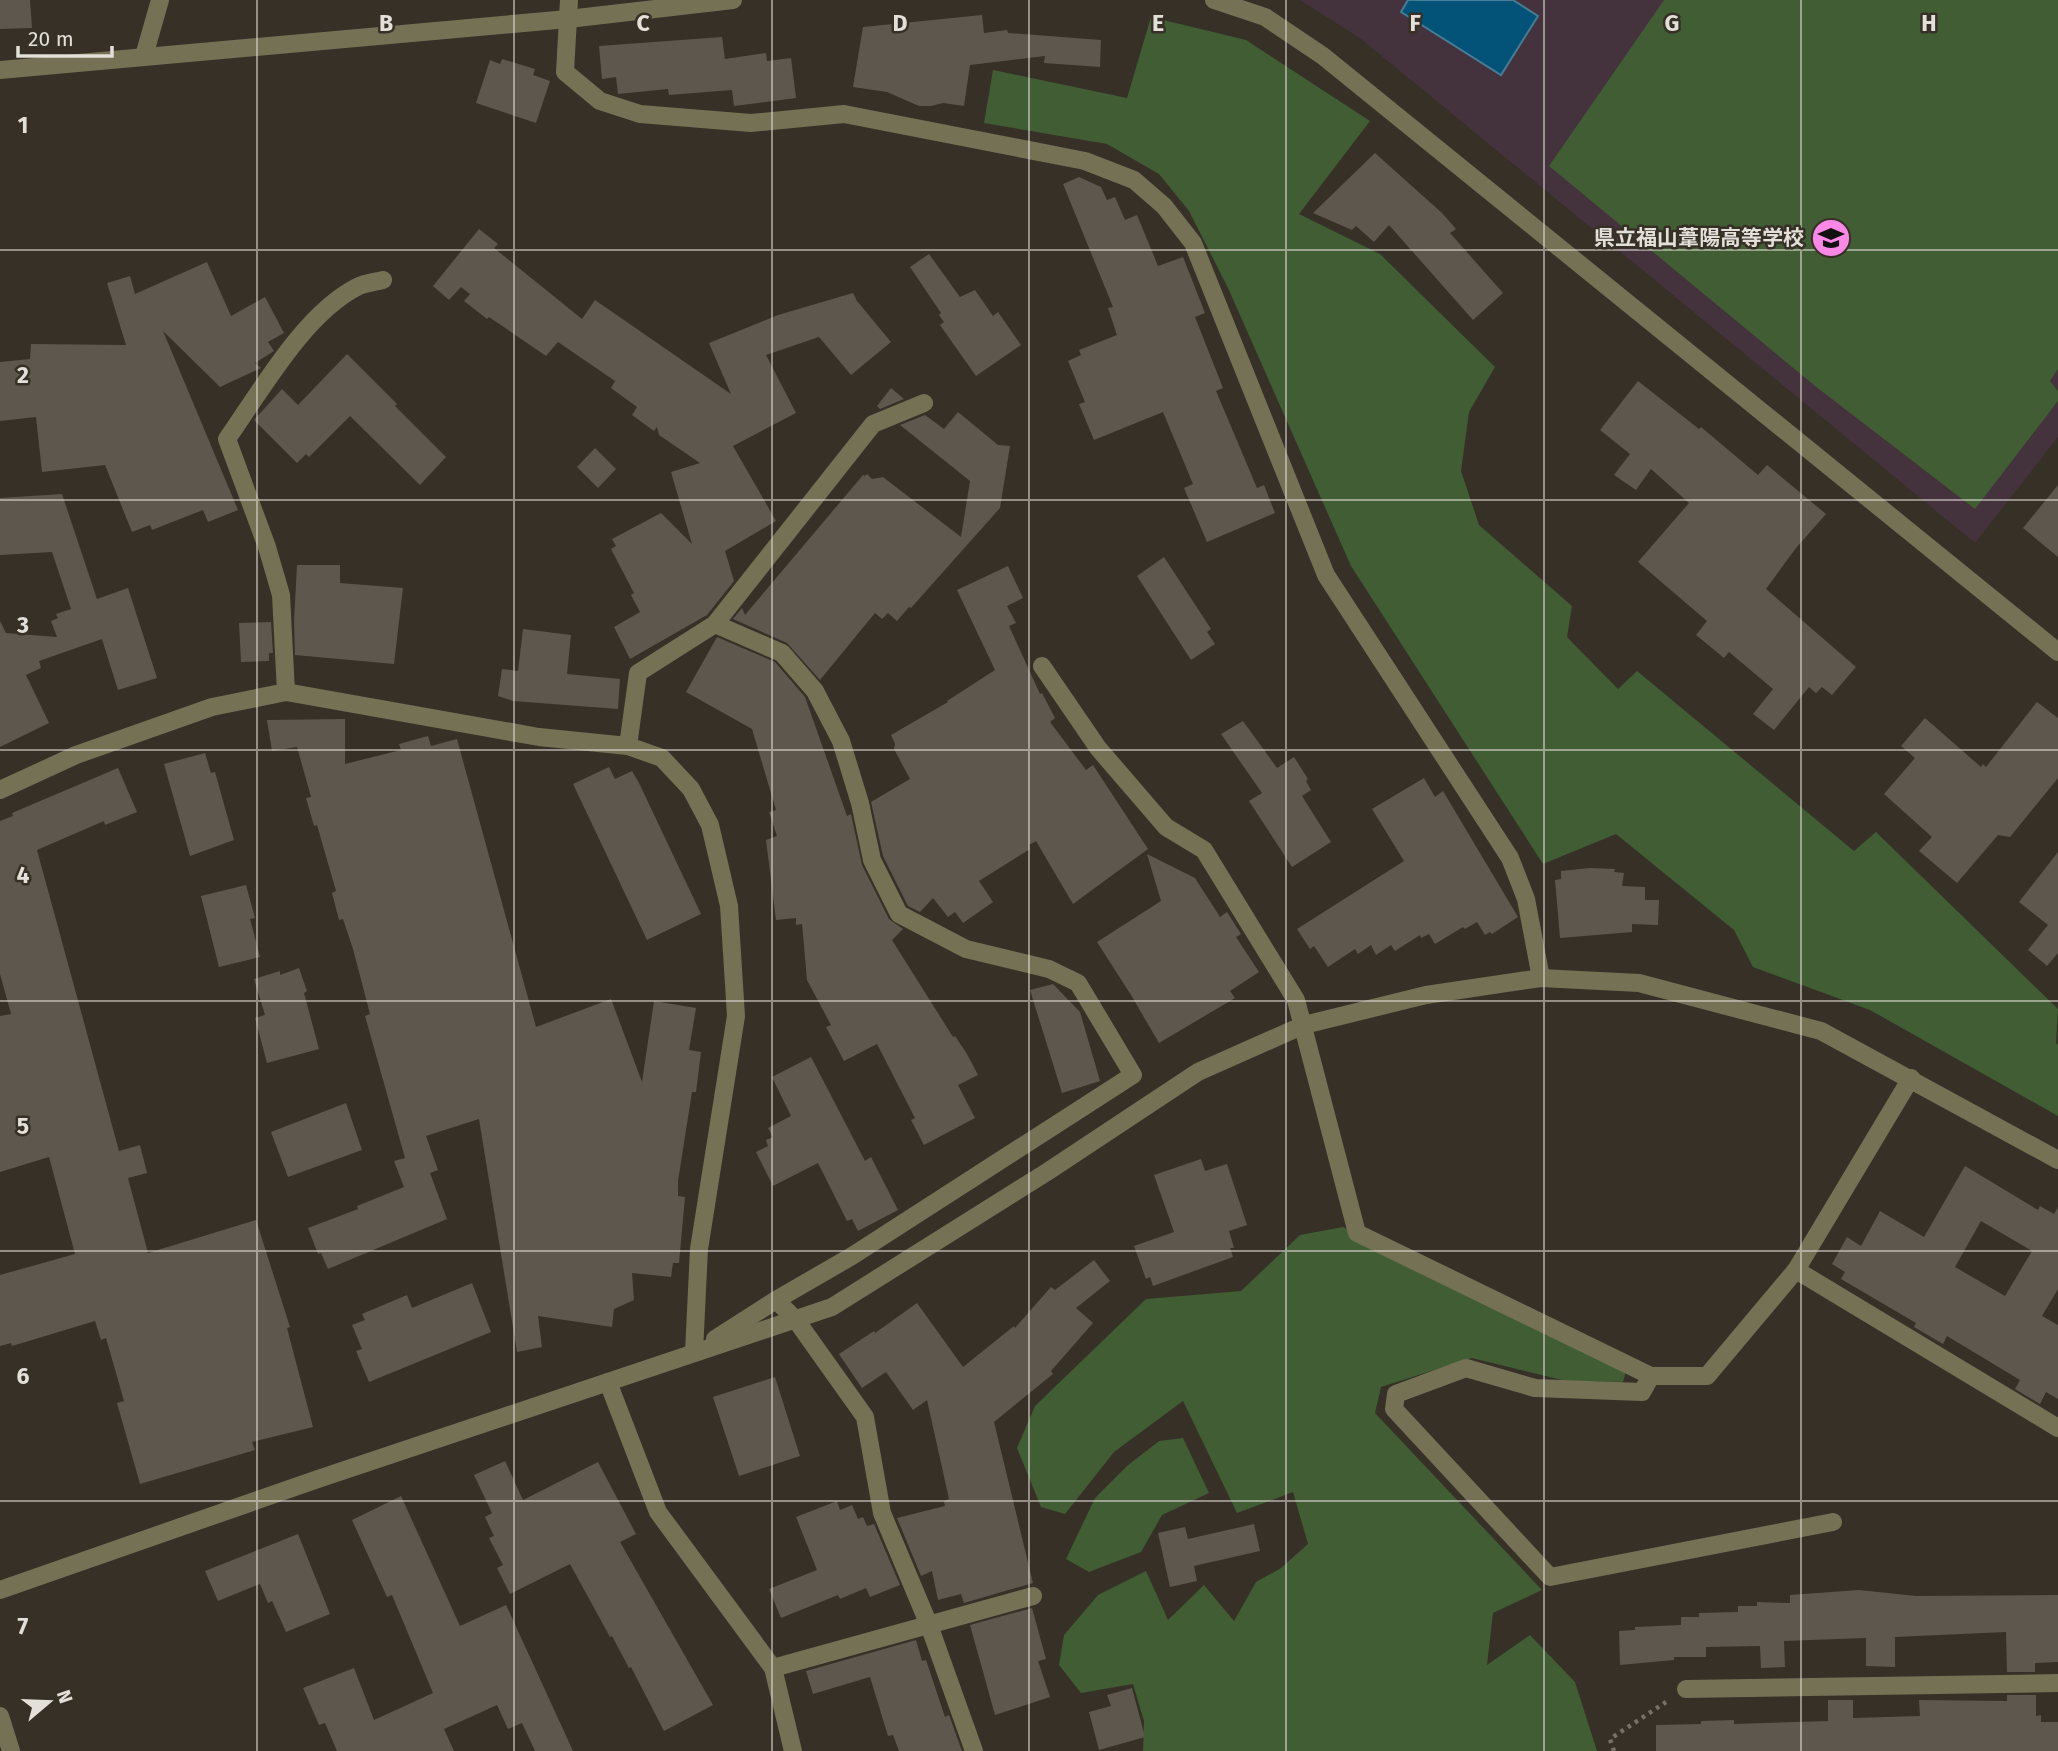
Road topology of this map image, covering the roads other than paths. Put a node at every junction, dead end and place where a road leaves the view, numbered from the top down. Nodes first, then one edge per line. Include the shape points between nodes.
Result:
1 (160, 0) edge
2 (569, 0) edge
3 (733, 0) edge
4 (1214, 0) edge
5 (568, 19) junction
6 (144, 56) junction
7 (0, 70) edge
8 (383, 280) dead end
9 (924, 403) dead end
10 (715, 624) junction
11 (2058, 652) edge
12 (1042, 666) dead end
13 (286, 692) junction
14 (628, 746) junction
15 (0, 790) edge
16 (1541, 978) junction
17 (1304, 1026) junction
18 (1911, 1079) junction
19 (2058, 1160) edge
20 (1796, 1270) junction
21 (776, 1300) junction
22 (796, 1320) junction
23 (694, 1352) junction
24 (1651, 1376) junction
25 (608, 1381) junction
26 (2058, 1428) edge
27 (1833, 1522) dead end
28 (0, 1590) edge
29 (1033, 1596) dead end
30 (929, 1625) junction
31 (773, 1668) junction
32 (2058, 1683) edge
33 (1686, 1689) road end
34 (0, 1716) edge
35 (11, 1751) edge
36 (793, 1751) edge
37 (974, 1751) edge

1 - 6 street
2 - 5 street
3 - 5 street
4 - 11 street via 1265,17 1323,56
5 - 6 street
5 - 16 street via 565,72 600,101 640,114 751,123 844,114 1085,161 1134,180 1164,206 1193,243 1326,575 1510,859 1526,899
6 - 7 street
8 - 13 street via 358,286 306,328 227,439 281,596
9 - 10 street via 873,424
10 - 14 street via 638,673
10 - 21 street via 782,653 816,691 841,741 872,860 900,914 967,949 1049,970 1077,983 1133,1075
12 - 17 street via 1098,748 1166,827 1203,850 1296,1000
13 - 14 street via 539,737
13 - 15 street via 212,707 76,755
14 - 23 street via 662,758 691,789 710,825 729,905 736,1016 699,1249
16 - 17 street via 1426,995
16 - 18 street via 1639,983 1821,1031
17 - 22 street via 1198,1073 832,1307
17 - 24 street via 1357,1233
18 - 19 street
18 - 20 street
20 - 24 street via 1707,1376
20 - 26 street
21 - 22 street
21 - 23 street
22 - 23 street
22 - 30 street via 865,1417 882,1513
23 - 25 street
24 - 27 street via 1642,1392 1535,1388 1466,1368 1396,1394 1394,1409 1549,1577
25 - 28 street
25 - 31 street via 658,1512
29 - 30 street
30 - 31 street
30 - 37 street
31 - 36 street
32 - 33 street
34 - 35 street

